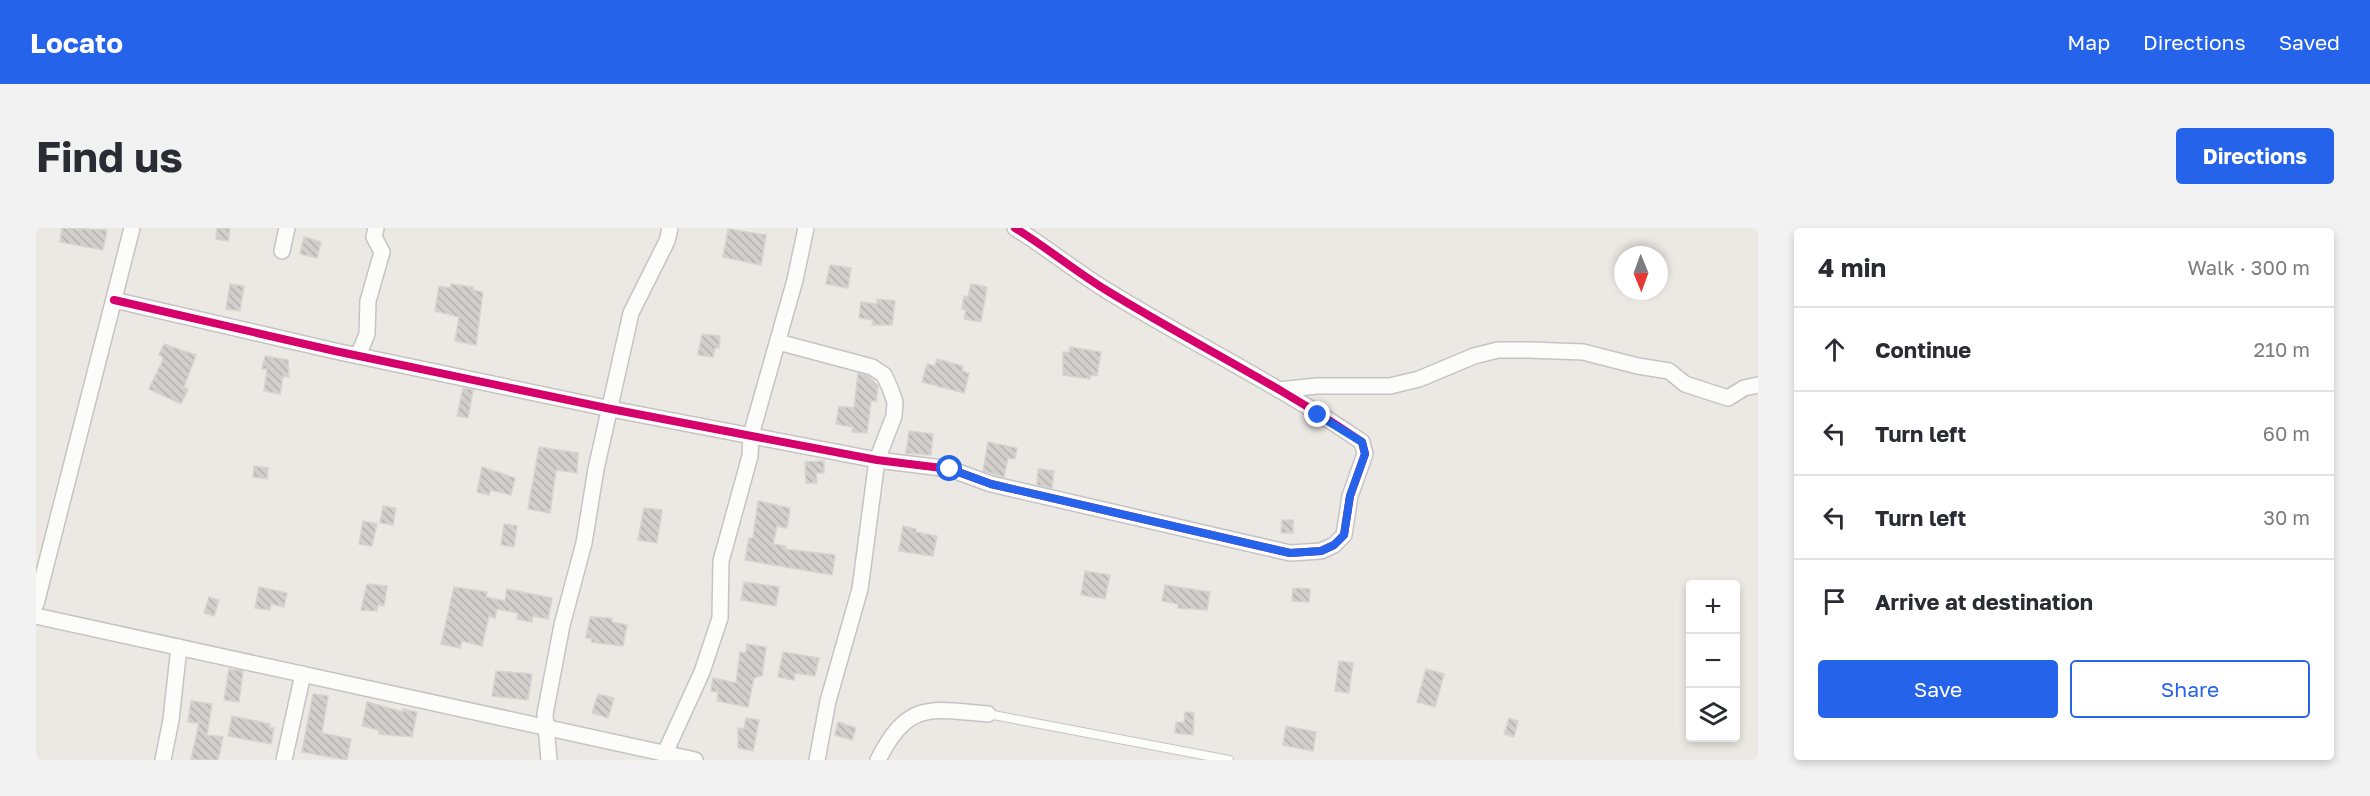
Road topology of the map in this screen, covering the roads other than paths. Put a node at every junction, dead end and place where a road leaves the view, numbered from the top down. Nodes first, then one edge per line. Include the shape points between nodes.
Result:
1 (132, 228) edge
2 (287, 228) edge
3 (376, 228) edge
4 (670, 228) edge
5 (806, 228) edge
6 (1015, 228) edge
7 (282, 251) dead end
8 (114, 300) junction
9 (778, 342) junction
10 (358, 356) junction
11 (1758, 385) edge
12 (1279, 390) junction
13 (611, 409) junction
14 (751, 435) junction
15 (877, 460) junction
16 (36, 604) edge
17 (36, 616) edge
18 (179, 647) junction
19 (303, 674) junction
20 (988, 714) joint
21 (545, 727) junction
22 (665, 753) junction
23 (163, 760) edge
24 (284, 760) edge
25 (549, 760) edge
26 (694, 760) edge
27 (817, 760) edge
28 (878, 760) edge
29 (1229, 760) edge

1 - 8 street
2 - 7 street
3 - 10 street via 374,237 382,252 368,301 367,334
4 - 13 street via 631,313
5 - 9 street
6 - 12 street via 1105,290
8 - 10 street
8 - 16 street
9 - 14 street
9 - 15 street via 856,361 884,375 895,402 894,416
10 - 13 street
11 - 12 street via 1728,398 1717,397 1685,384 1669,370 1583,352 1498,350 1390,386
12 - 15 street via 1346,431 1364,448 1344,535 1321,551 1290,553 991,484 950,469
13 - 14 street
13 - 21 street via 584,543 562,625
14 - 15 street
14 - 22 street via 750,456 721,561 720,618 702,672
15 - 27 street via 860,589 828,702
17 - 18 street
18 - 19 street
18 - 23 street
19 - 21 street
19 - 24 street
20 - 28 street via 935,710 919,713 898,727
20 - 29 lane
21 - 22 street
21 - 25 street
22 - 26 street

